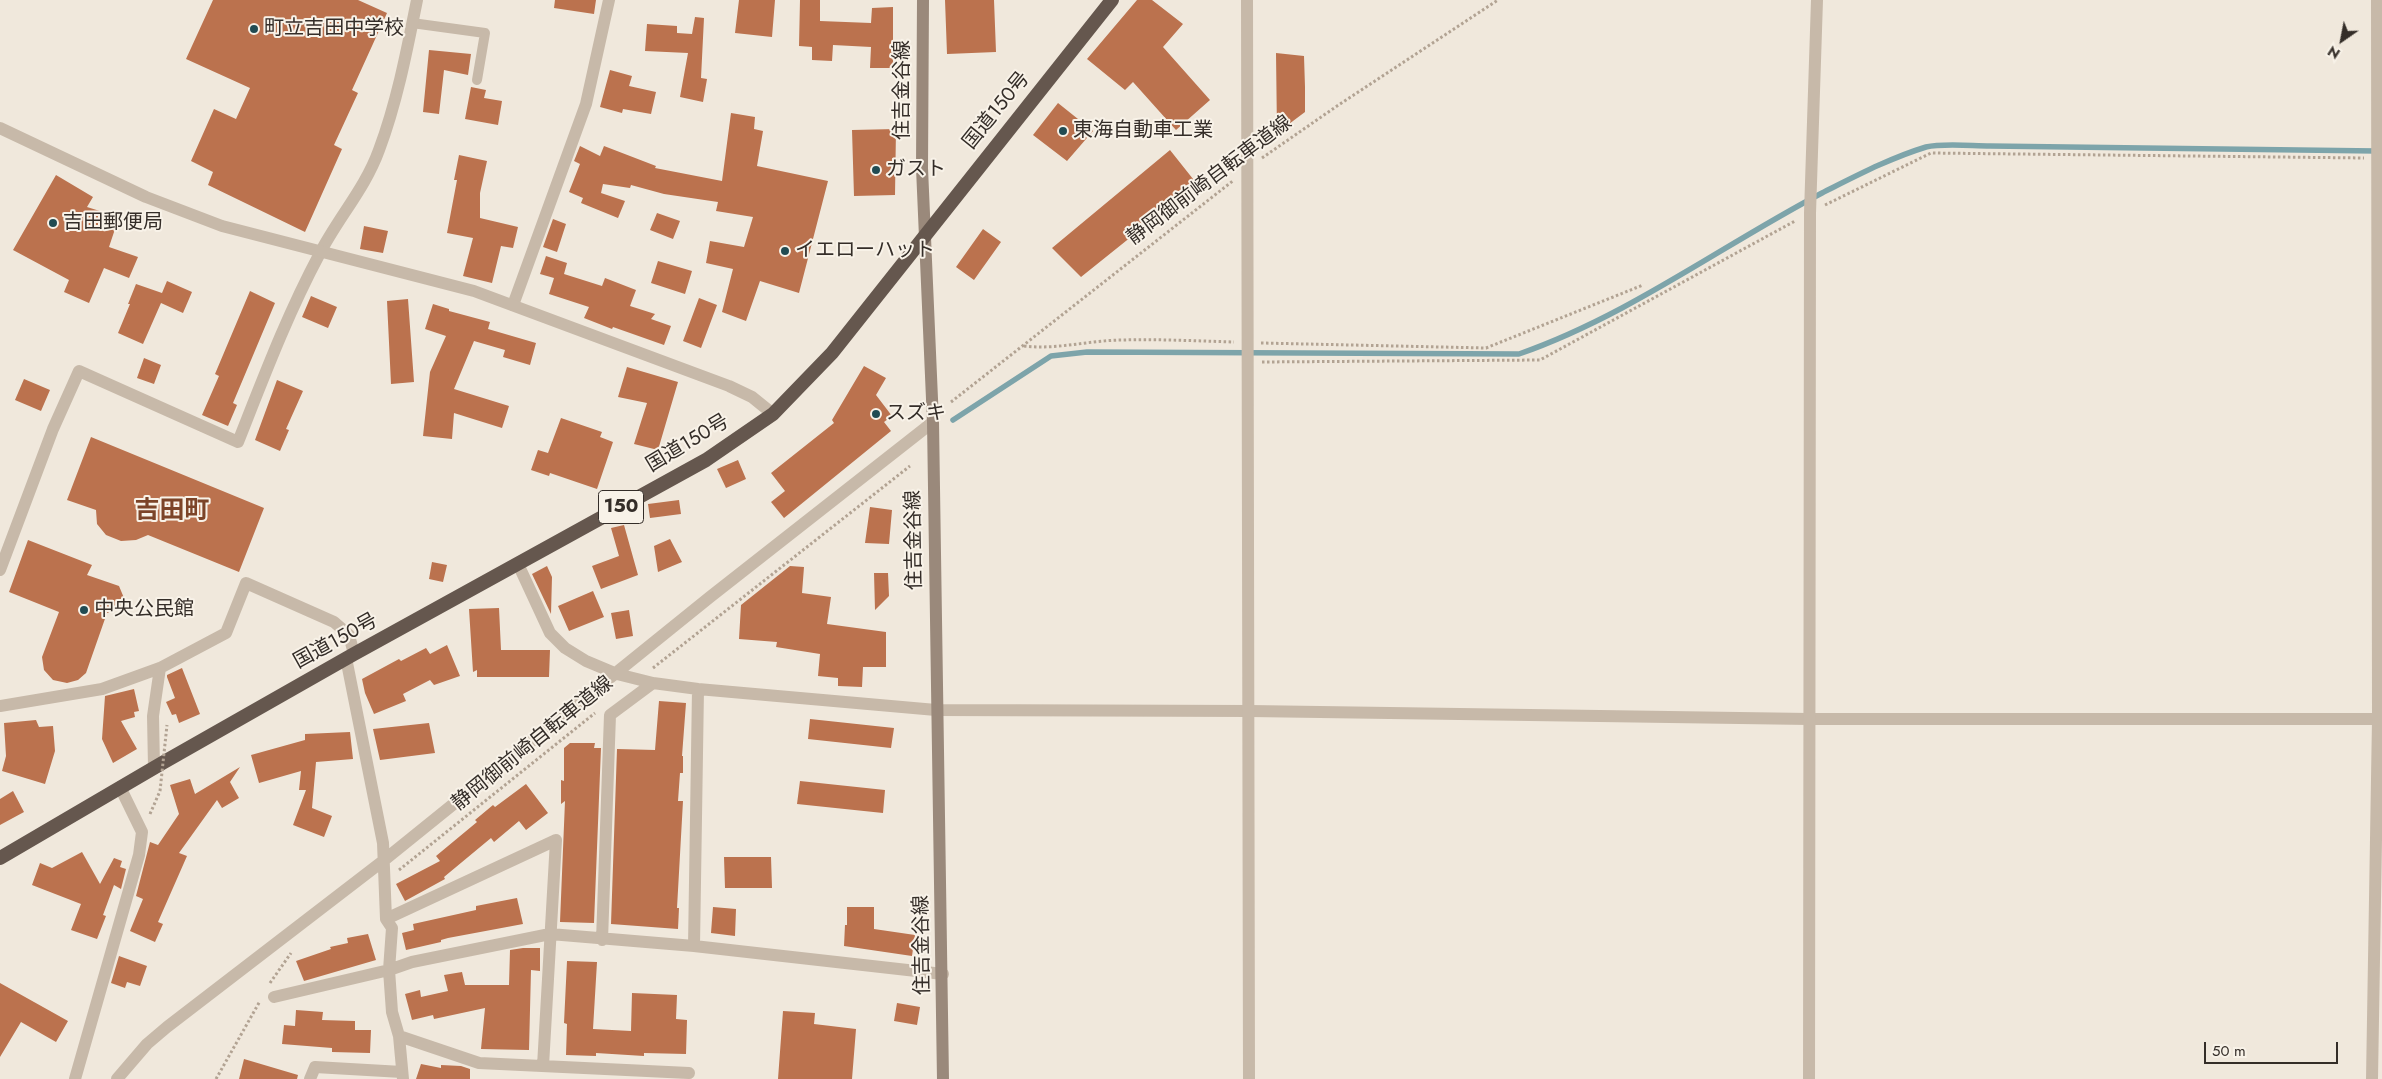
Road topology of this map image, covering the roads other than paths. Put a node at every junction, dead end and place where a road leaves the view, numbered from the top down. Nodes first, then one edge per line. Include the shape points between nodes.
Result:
1 (417, 0) edge
2 (609, 0) edge
3 (923, 0) edge
4 (1112, 0) edge
5 (1247, 0) edge
6 (1817, 0) edge
7 (2377, 0) edge
8 (412, 23) junction
9 (477, 80) dead end
10 (0, 128) edge
11 (925, 233) junction
12 (320, 252) junction
13 (512, 305) junction
14 (773, 414) junction
15 (932, 422) junction
16 (518, 564) junction
17 (0, 570) edge
18 (350, 656) junction
19 (160, 668) junction
20 (617, 674) junction
21 (653, 683) junction
22 (698, 689) junction
23 (0, 706) edge
24 (936, 710) junction
25 (1250, 711) junction
26 (1809, 719) junction
27 (2380, 719) edge
28 (154, 767) junction
29 (120, 787) junction
30 (0, 858) edge
31 (383, 861) junction
32 (386, 920) junction
33 (550, 934) junction
34 (602, 940) junction
35 (694, 946) junction
36 (389, 970) junction
37 (943, 974) junction
38 (269, 993) road end
39 (398, 1036) junction
40 (543, 1066) junction
41 (689, 1073) dead end
42 (402, 1075) edge
43 (75, 1079) edge
44 (117, 1079) edge
45 (310, 1079) edge
46 (944, 1079) edge
47 (1249, 1079) edge
48 (1809, 1079) edge
49 (2372, 1079) edge

1 - 8 street
2 - 13 street via 586,104
3 - 11 main road, 住吉金谷線
4 - 11 highway, 国道150号 / 150
5 - 25 street via 1246,361
6 - 26 street via 1810,212
7 - 27 street
8 - 9 lane via 485,34
8 - 12 street via 379,151 362,187
10 - 12 street via 146,197 222,226
11 - 14 highway, 国道150号 / 150 via 832,353
11 - 15 main road, 住吉金谷線
12 - 13 street via 474,291
12 - 17 street via 290,312 238,442 79,371 53,429
13 - 14 street via 729,386
14 - 16 highway, 国道150号 / 150 via 706,460
15 - 20 street
15 - 24 main road, 住吉金谷線
16 - 18 highway, 国道150号 / 150
16 - 20 street via 550,633 565,648
18 - 19 street via 349,635 334,622 246,583 226,633
18 - 28 highway, 国道150号 / 150
18 - 31 street via 383,843
19 - 23 street via 102,689
19 - 28 street via 153,716
20 - 21 street
20 - 31 street
21 - 22 street
21 - 34 street via 610,715
22 - 24 street
22 - 35 street
24 - 25 street
24 - 37 main road, 住吉金谷線
25 - 26 street
25 - 47 street
26 - 27 street
26 - 48 street
27 - 49 street
28 - 29 highway, 国道150号 / 150
29 - 30 highway, 国道150号 / 150
29 - 43 street via 142,832 139,855
31 - 32 street
31 - 44 street via 167,1027 147,1044
32 - 33 street via 556,840
32 - 36 street via 392,928
33 - 34 street
33 - 36 street via 412,962
33 - 40 street
34 - 35 street
35 - 37 street
36 - 38 street
36 - 39 street via 392,1012
37 - 46 main road, 住吉金谷線
39 - 40 street via 479,1063
39 - 42 street
40 - 41 street
42 - 45 street via 315,1067

